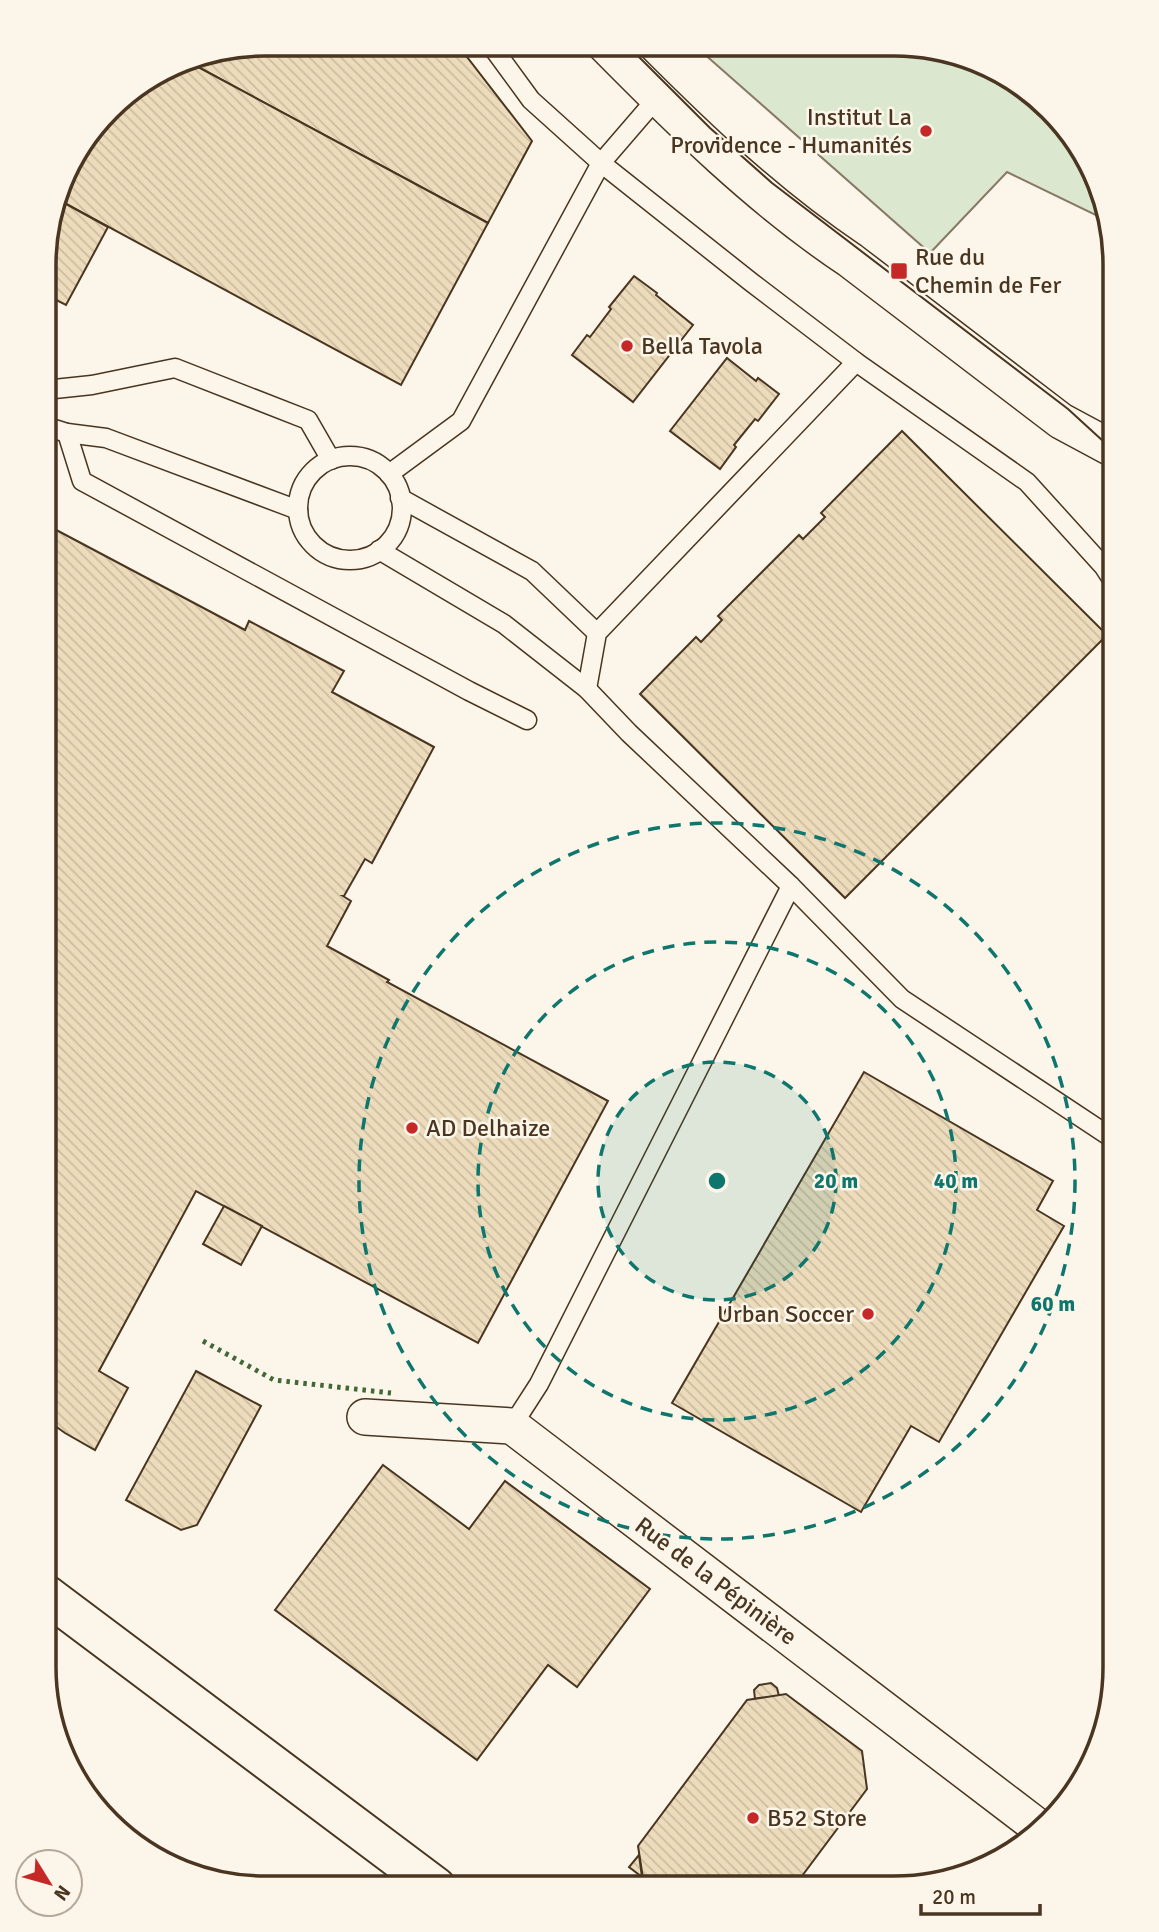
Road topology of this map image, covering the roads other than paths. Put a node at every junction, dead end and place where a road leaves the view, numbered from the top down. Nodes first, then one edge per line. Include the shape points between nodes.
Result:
1 (499, 56) edge
2 (616, 56) edge
3 (657, 98) junction
4 (601, 163) junction
5 (856, 362) junction
6 (56, 389) edge
7 (56, 429) edge
8 (67, 432) junction
9 (56, 436) edge
10 (1103, 444) edge
11 (331, 460) junction
12 (389, 474) junction
13 (400, 498) junction
14 (298, 510) junction
15 (379, 550) junction
16 (1103, 566) edge
17 (597, 633) junction
18 (587, 689) junction
19 (527, 720) dead end
20 (791, 886) junction
21 (1103, 1132) edge
22 (365, 1417) dead end
23 (512, 1426) junction
24 (56, 1602) edge
25 (1033, 1823) edge
26 (421, 1876) edge

1 - 4 lane via 531,100
2 - 3 street
3 - 4 lane
3 - 10 street via 818,239 1061,421
4 - 5 lane
4 - 12 lane via 461,421
5 - 16 lane via 1027,482
5 - 17 lane
6 - 11 lane via 175,368 308,420
7 - 8 lane
8 - 9 lane
8 - 14 lane via 106,438
8 - 19 lane via 82,481
11 - 12 lane via 357,457
11 - 14 lane via 307,479
12 - 13 lane
13 - 15 lane via 398,527
13 - 17 lane via 532,571
14 - 15 lane via 308,539 334,558 365,558
15 - 18 lane via 504,624
17 - 18 lane
18 - 20 lane
20 - 21 lane via 902,999
20 - 23 lane via 539,1384
22 - 23 street
23 - 25 street, Rue de la Pépinière
24 - 26 main road

